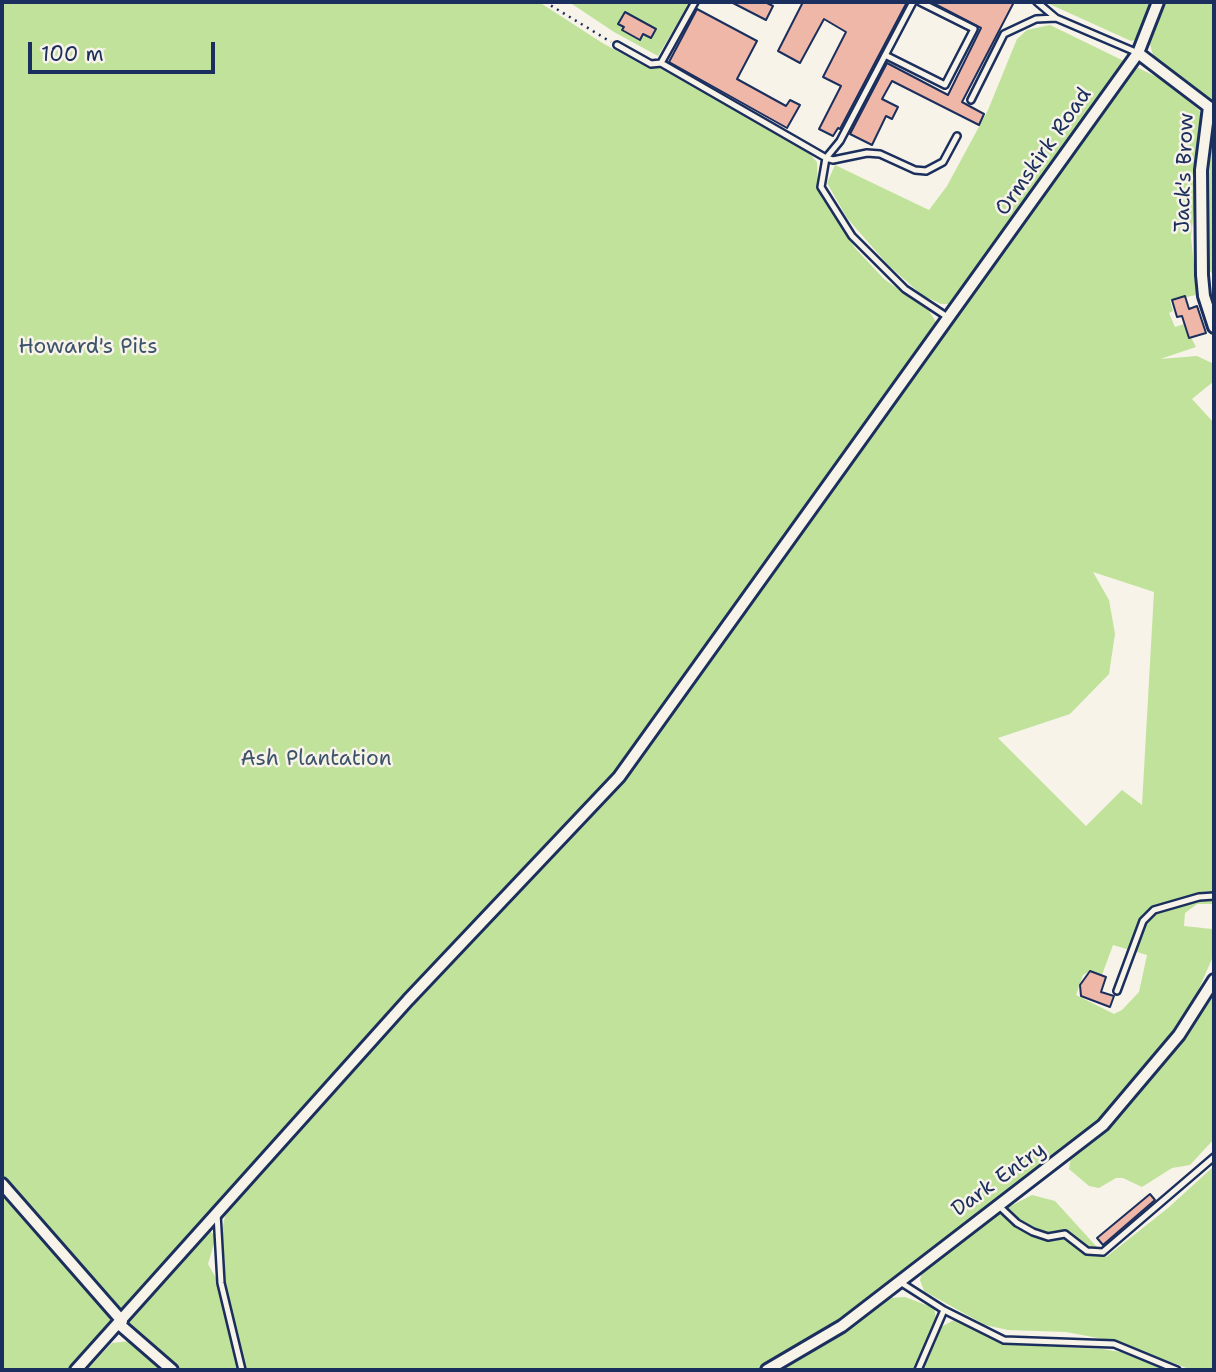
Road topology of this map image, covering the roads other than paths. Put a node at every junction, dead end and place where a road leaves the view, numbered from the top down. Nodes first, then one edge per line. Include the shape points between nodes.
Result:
1 (695, 2) edge
2 (913, 2) edge
3 (920, 2) edge
4 (1037, 2) edge
5 (1158, 2) edge
6 (1056, 18) junction
7 (617, 45) road end
8 (1138, 53) junction
9 (885, 55) junction
10 (662, 63) junction
11 (971, 100) dead end
12 (957, 136) dead end
13 (826, 158) junction
14 (949, 318) junction
15 (1214, 327) edge
16 (1214, 896) edge
17 (1214, 980) edge
18 (1117, 991) dead end
19 (1214, 1157) edge
20 (2, 1184) edge
21 (998, 1204) junction
22 (216, 1214) junction
23 (900, 1282) junction
24 (944, 1310) junction
25 (121, 1323) junction
26 (76, 1370) edge
27 (172, 1370) edge
28 (242, 1370) edge
29 (767, 1370) edge
30 (918, 1370) edge
31 (1177, 1370) edge

1 - 10 lane
2 - 9 lane
3 - 9 lane via 974,29 945,85
4 - 6 lane
5 - 8 street, Ormskirk Road
6 - 8 lane
6 - 11 lane via 1036,19 1004,34
7 - 10 lane via 651,64
8 - 14 street, Ormskirk Road
8 - 15 street, Jack's Brow via 1209,107 1201,170 1202,275
9 - 13 lane via 840,141
10 - 13 lane
12 - 13 lane via 943,162 926,171 880,154
13 - 14 lane via 821,187 852,236 905,289
14 - 22 street, Ormskirk Road via 619,777 408,999
16 - 18 lane via 1154,910 1143,921
17 - 21 street, Dark Entry via 1179,1035 1102,1125
19 - 21 lane via 1103,1252 1087,1251 1065,1234 1048,1237 1033,1232
20 - 25 street
21 - 23 street, Dark Entry
22 - 25 street, Ormskirk Road
22 - 28 lane via 221,1283
23 - 24 lane
23 - 29 street, Dark Entry via 842,1326
24 - 30 lane
24 - 31 lane via 1004,1340 1115,1345
25 - 26 street, Ormskirk Road
25 - 27 street

